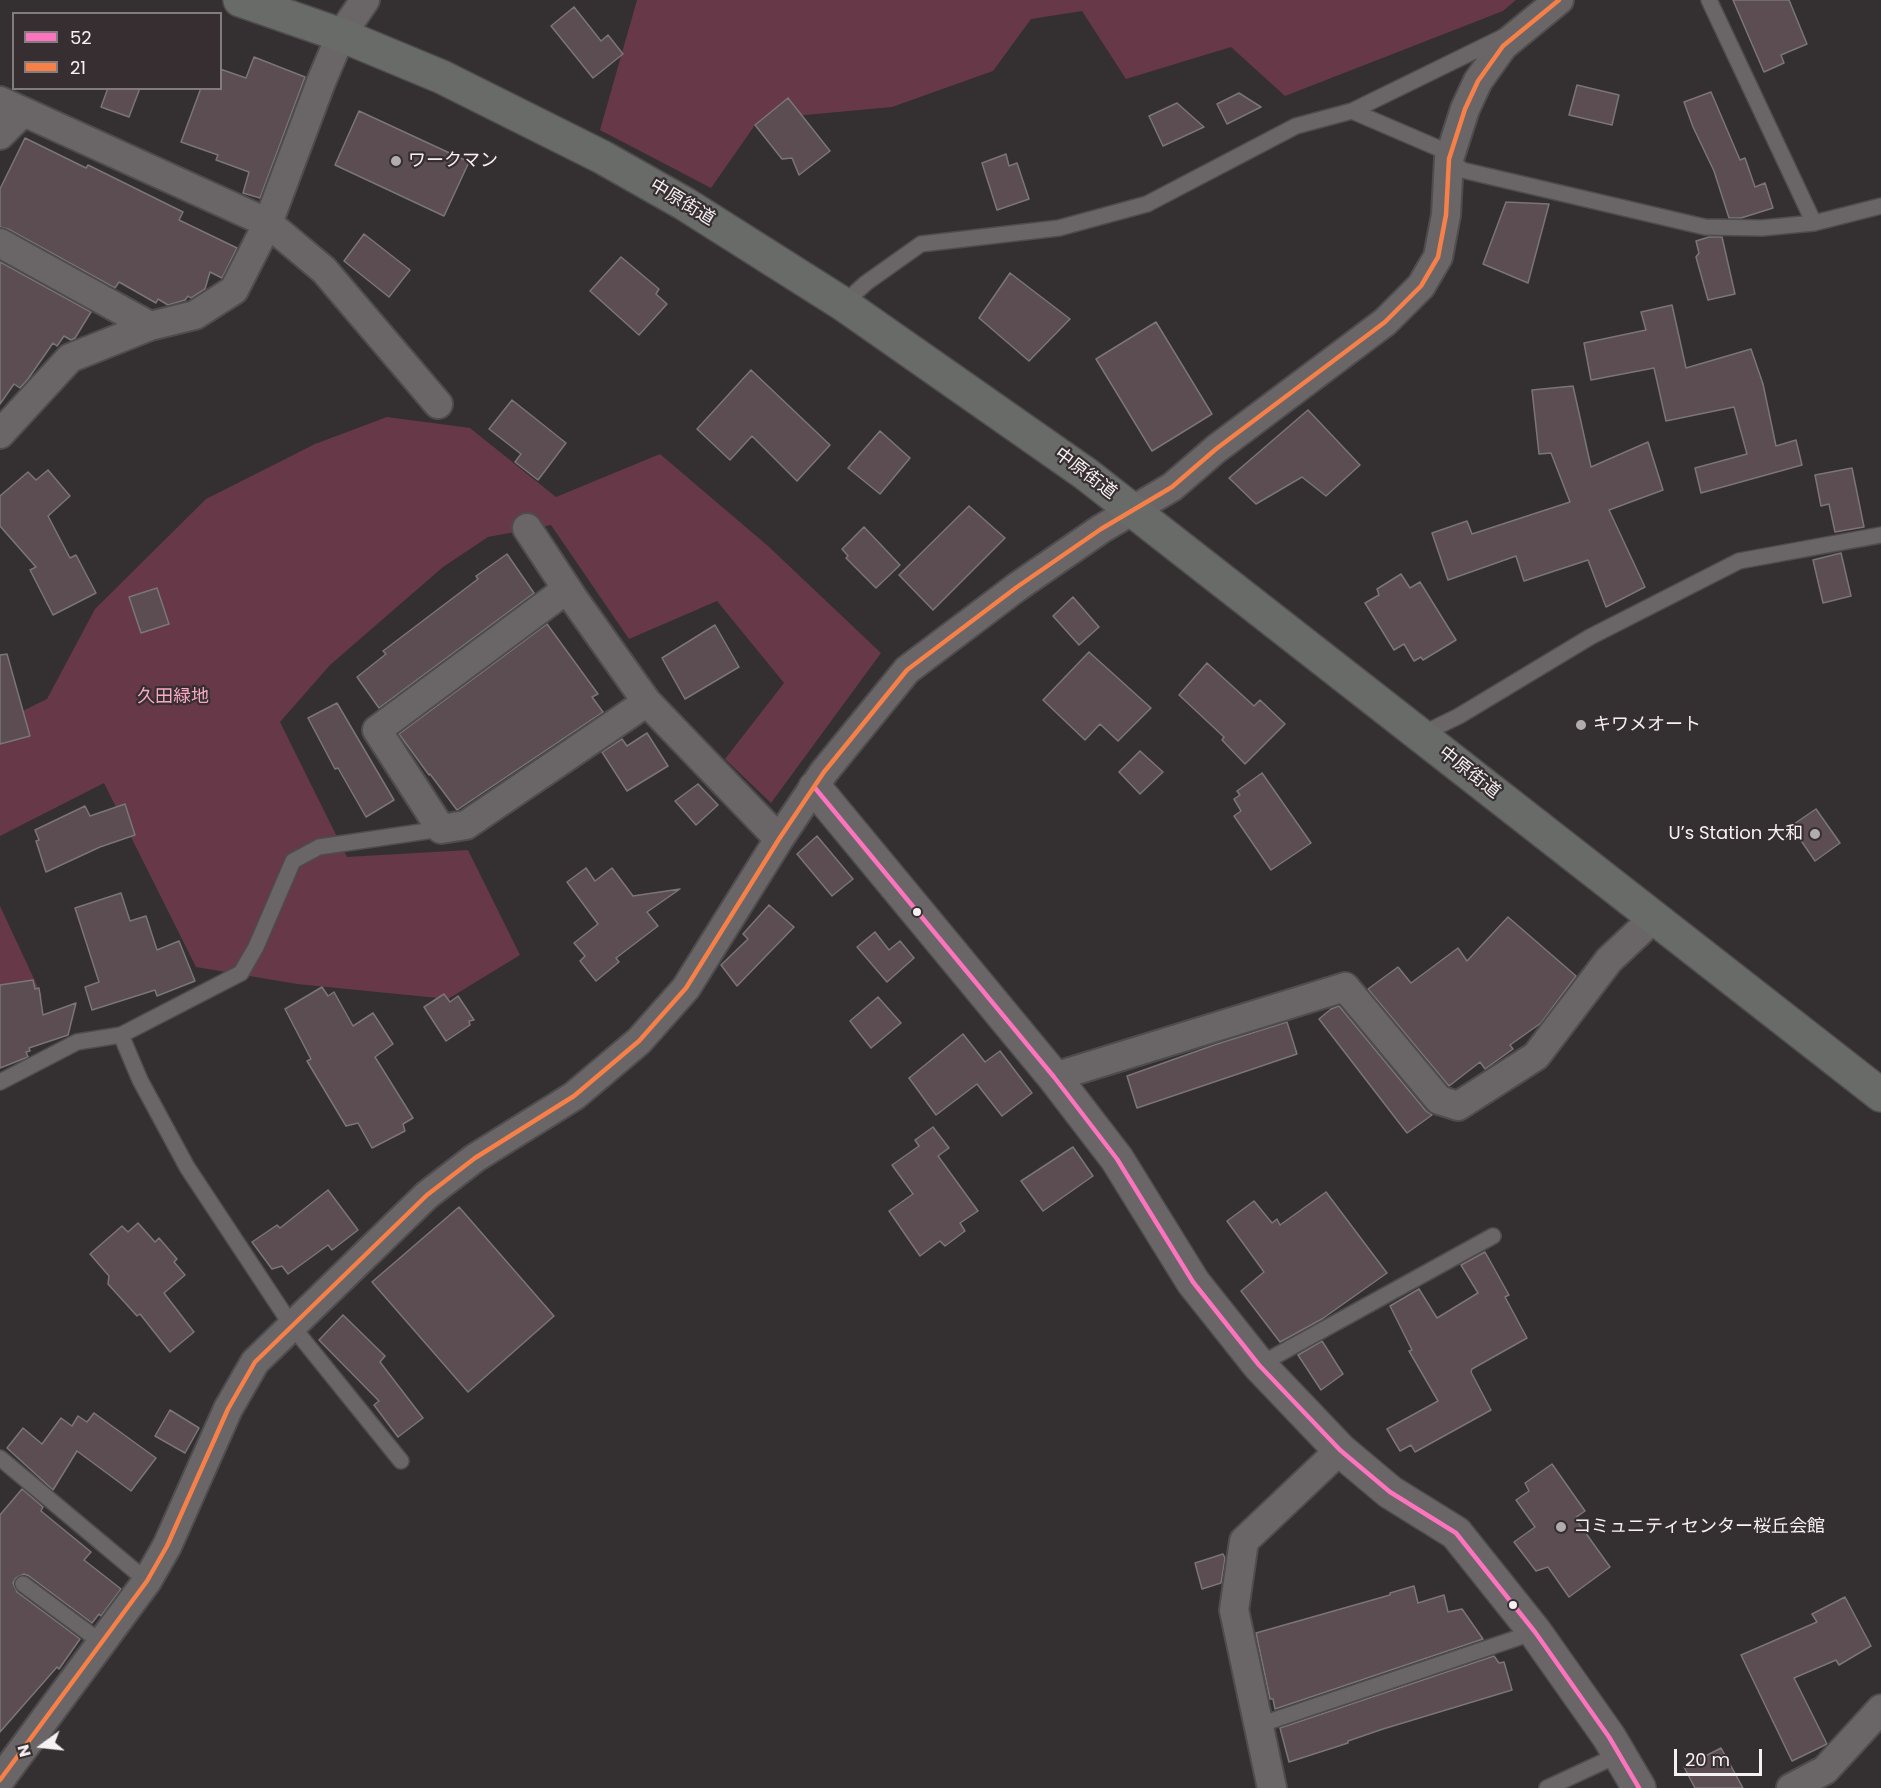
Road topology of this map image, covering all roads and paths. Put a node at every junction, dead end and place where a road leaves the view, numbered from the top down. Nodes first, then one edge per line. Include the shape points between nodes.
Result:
1 (240, 0) edge
2 (365, 0) edge
3 (1559, 0) edge
4 (1709, 0) edge
5 (1527, 26) junction
6 (341, 35) junction
7 (11, 107) edge
8 (1352, 111) junction
9 (0, 135) edge
10 (1449, 159) junction
11 (1881, 206) edge
12 (268, 223) junction
13 (1814, 223) junction
14 (0, 243) edge
15 (843, 304) junction
16 (150, 326) junction
17 (438, 404) dead end
18 (5, 417) edge
19 (1133, 510) junction
20 (527, 528) dead end
21 (1881, 535) edge
22 (567, 589) junction
23 (647, 702) junction
24 (1420, 735) junction
25 (815, 788) junction
26 (441, 829) junction
27 (779, 839) junction
28 (1652, 916) junction
29 (121, 1035) junction
30 (1054, 1077) junction
31 (0, 1082) edge
32 (1881, 1095) edge
33 (1493, 1236) dead end
34 (292, 1326) junction
35 (1260, 1365) junction
36 (1340, 1450) junction
37 (0, 1458) edge
38 (401, 1461) dead end
39 (147, 1581) junction
40 (22, 1584) dead end
41 (1534, 1632) junction
42 (102, 1642) junction
43 (1881, 1709) edge
44 (1259, 1725) junction
45 (1620, 1754) junction
46 (4, 1765) edge
47 (1272, 1788) edge
48 (1547, 1788) edge
49 (1640, 1788) edge
50 (1791, 1788) edge

1 - 6 main road, 中原街道
2 - 6 street
3 - 5 street
4 - 13 lane
5 - 8 lane
5 - 10 street via 1503,46 1478,81
6 - 12 street
6 - 15 main road, 中原街道 via 442,77 602,157 685,204
7 - 9 street
7 - 12 street
8 - 10 lane via 1438,148
8 - 15 lane via 1296,126 1147,204 1059,228 921,244
10 - 13 lane via 1462,170 1705,227 1762,228
10 - 19 street via 1446,214 1438,257 1421,286 1385,322 1216,449 1172,487
11 - 13 lane
12 - 16 street via 234,290 195,315
12 - 17 street via 324,270
14 - 16 street
15 - 19 main road, 中原街道
16 - 18 street via 70,358
19 - 24 main road, 中原街道
19 - 25 street via 1026,580 907,670
20 - 22 street
21 - 24 lane via 1739,561 1590,637 1459,716
22 - 23 street
22 - 26 street via 377,730
23 - 26 street via 466,825
23 - 27 street
24 - 28 main road, 中原街道
25 - 27 street
25 - 30 street
26 - 29 lane via 319,847 293,861 241,973
27 - 34 street via 686,988 639,1041 574,1096 474,1158 427,1195
28 - 30 street via 1609,960 1536,1056 1458,1106 1438,1100 1345,987
28 - 32 main road, 中原街道
29 - 31 lane via 77,1042
29 - 34 lane via 140,1080 187,1167
30 - 35 street via 1117,1160 1193,1282
33 - 35 lane
34 - 38 lane
34 - 39 street via 255,1362 228,1409 167,1546
35 - 36 street
36 - 41 street via 1390,1492 1456,1533
36 - 44 street via 1244,1541 1234,1610
37 - 39 lane
39 - 42 street
40 - 42 lane
41 - 44 lane
41 - 45 street
42 - 46 street
43 - 50 street via 1825,1770
44 - 47 street
45 - 48 lane
45 - 49 street

